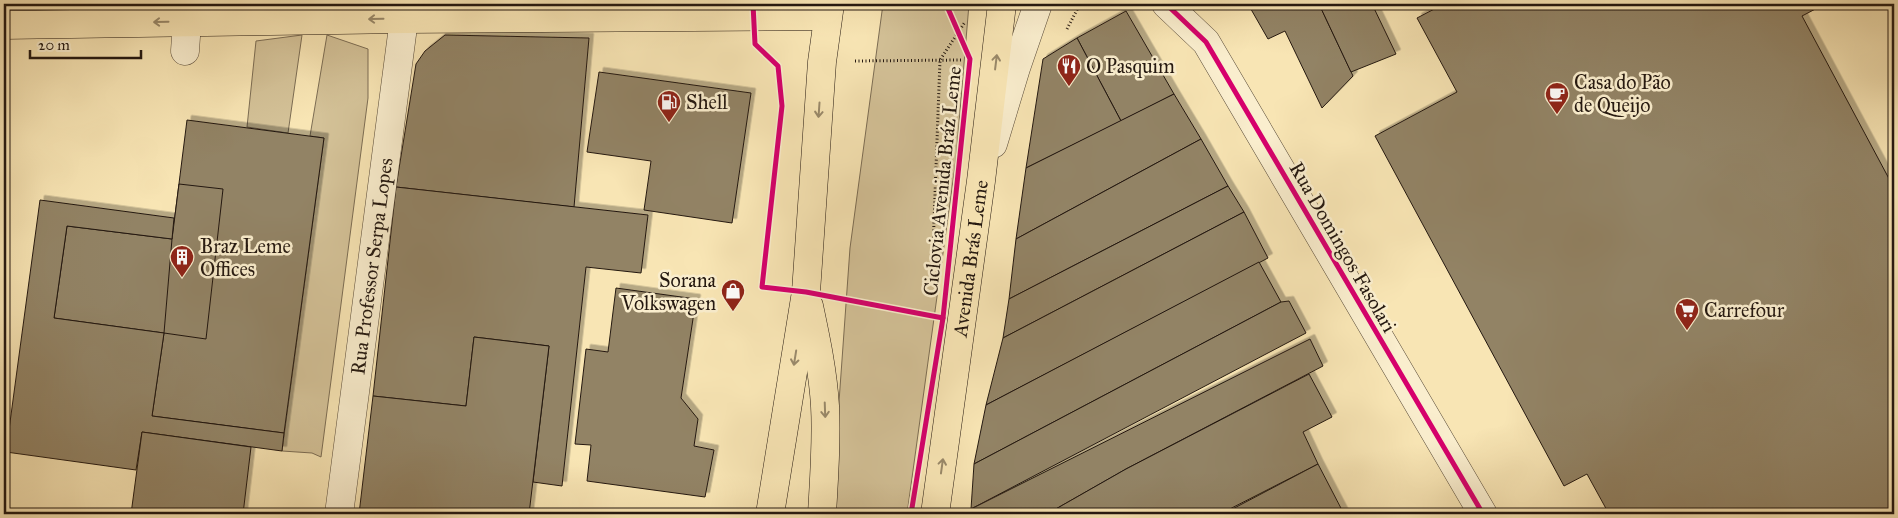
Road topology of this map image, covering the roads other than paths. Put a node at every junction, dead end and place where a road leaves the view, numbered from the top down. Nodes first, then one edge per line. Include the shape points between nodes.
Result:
1 (1002, 4) edge
2 (1038, 4) edge
3 (1166, 4) edge
4 (1186, 4) edge
5 (828, 10) edge
6 (404, 18) junction
7 (188, 22) junction
8 (4, 25) edge
9 (1206, 42) junction
10 (185, 51) dead end
11 (981, 181) junction
12 (806, 292) junction
13 (339, 514) edge
14 (770, 514) edge
15 (822, 514) edge
16 (935, 514) edge
17 (1482, 514) edge

11 -> 1 main road, Avenida Brás Leme
2 - 11 street
3 - 9 street, Rua Domingos Fasolari
4 - 9 street, Rua Domingos Fasolari
5 - 6 main road
5 -> 12 main road
6 -> 7 main road
6 - 13 street, Rua Professor Serpa Lopes
7 -> 8 main road
7 - 10 street
9 - 17 street, Rua Domingos Fasolari
16 -> 11 main road, Avenida Brás Leme
12 -> 14 main road
12 -> 15 main road via 819,351 825,406

